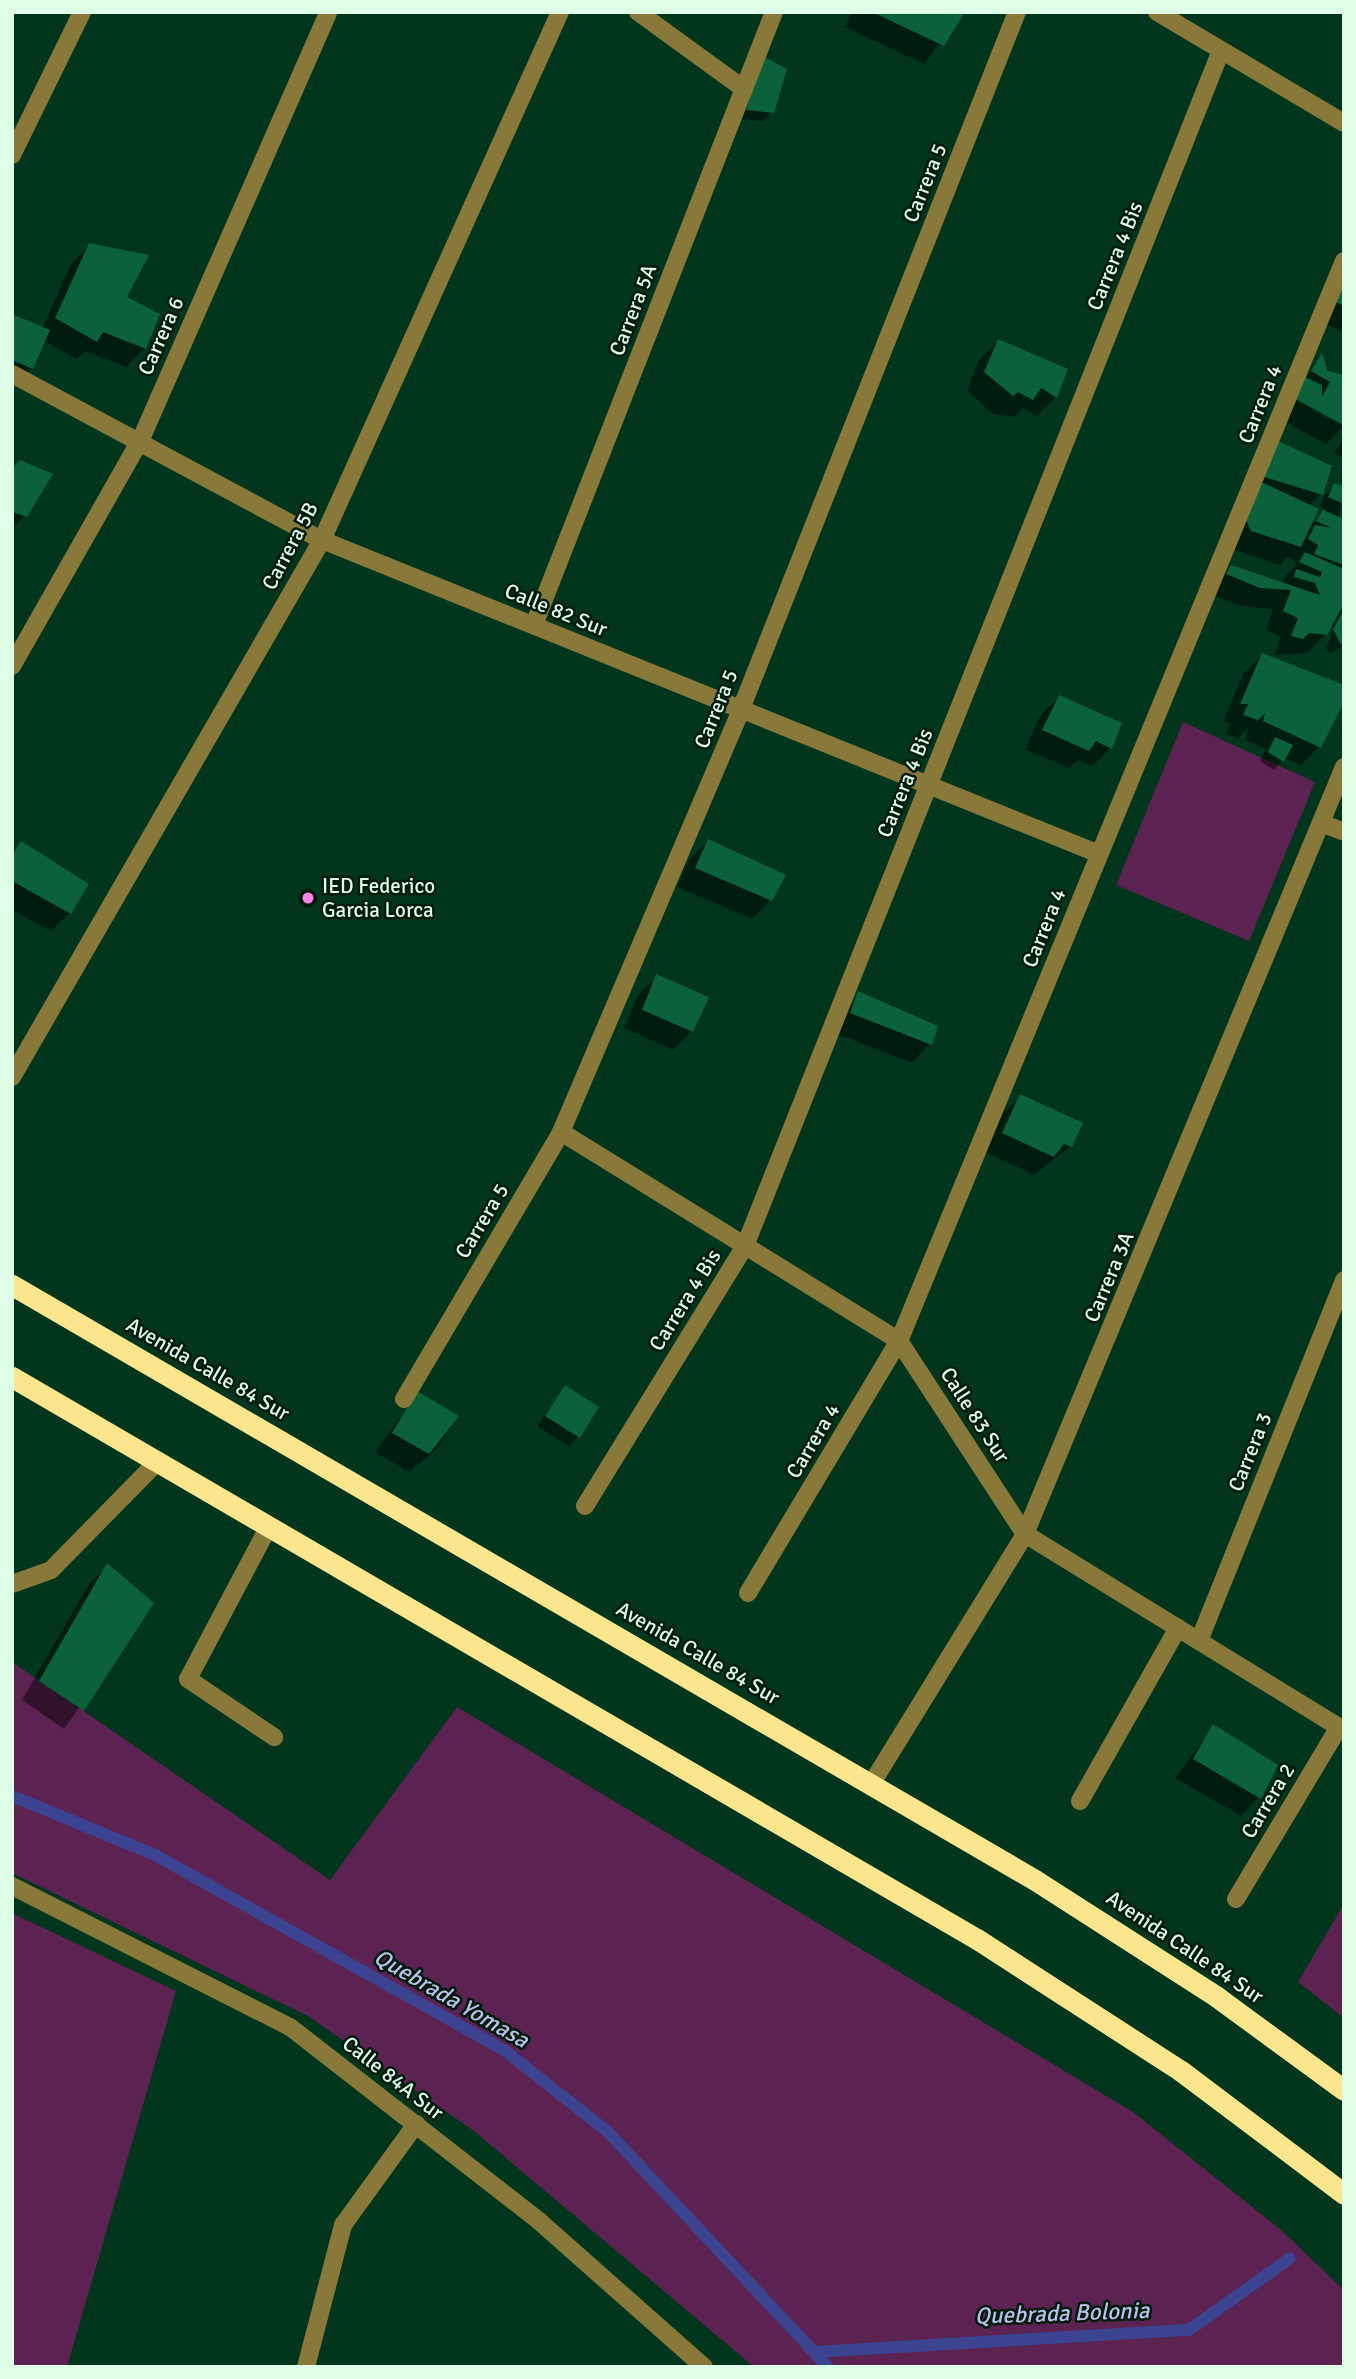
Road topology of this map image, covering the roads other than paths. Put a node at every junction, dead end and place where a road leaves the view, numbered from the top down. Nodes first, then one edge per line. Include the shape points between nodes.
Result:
1 (82, 12) edge
2 (328, 12) edge
3 (560, 12) edge
4 (638, 12) edge
5 (774, 12) edge
6 (1017, 12) edge
7 (1157, 12) edge
8 (1220, 54) junction
9 (744, 89) junction
10 (1344, 123) edge
11 (12, 155) edge
12 (1344, 261) edge
13 (12, 374) edge
14 (141, 439) junction
15 (322, 540) junction
16 (534, 625) junction
17 (12, 666) edge
18 (741, 709) junction
19 (1344, 767) edge
20 (928, 786) junction
21 (1321, 822) junction
22 (1344, 832) edge
23 (1099, 854) junction
24 (12, 1077) edge
25 (561, 1132) junction
26 (745, 1246) junction
27 (1344, 1280) edge
28 (12, 1285) edge
29 (899, 1341) junction
30 (12, 1377) edge
31 (404, 1399) dead end
32 (158, 1461) junction
33 (585, 1506) dead end
34 (269, 1526) junction
35 (1025, 1534) junction
36 (12, 1584) edge
37 (748, 1592) dead end
38 (1178, 1628) junction
39 (1199, 1641) junction
40 (1342, 1729) edge
41 (274, 1737) dead end
42 (872, 1783) junction
43 (1080, 1801) dead end
44 (12, 1886) edge
45 (1236, 1899) dead end
46 (1344, 2090) edge
47 (416, 2124) junction
48 (1337, 2188) edge
49 (306, 2367) edge
50 (704, 2367) edge

1 - 11 street
2 - 14 street, Carrera 6
3 - 15 street, Carrera 5B
4 - 9 street
5 - 9 street, Carrera 5A
6 - 18 street, Carrera 5
7 - 8 street
8 - 10 street
8 - 20 street, Carrera 4 Bis
9 - 16 street, Carrera 5A
12 - 23 street, Carrera 4
13 - 14 street, Calle 82 Sur
14 - 15 street, Calle 82 Sur
14 - 17 street, Carrera 6
15 - 16 street, Calle 82 Sur
15 - 24 street, Carrera 5B
16 - 18 street, Calle 82 Sur
18 - 20 street, Calle 82 Sur
18 - 25 street, Carrera 5
19 - 21 street, Carrera 3A
20 - 23 street, Calle 82 Sur
20 - 26 street, Carrera 4 Bis
21 - 22 street
21 - 35 street, Carrera 3A
23 - 29 street, Carrera 4
25 - 26 street, Calle 83 Sur
25 - 31 street, Carrera 5
26 - 29 street, Calle 83 Sur
26 - 33 street, Carrera 4 Bis
27 - 39 street, Carrera 3
28 - 42 highway, Avenida Calle 84 Sur
29 - 35 street, Calle 83 Sur
29 - 37 street, Carrera 4
30 - 32 highway
32 - 34 highway
32 - 36 street via 51,1570
34 - 41 street via 188,1679
34 - 48 highway via 977,1939 1181,2070
35 - 38 street, Calle 83 Sur
35 - 42 street, Carrera 3A
38 - 39 street, Calle 83 Sur
38 - 43 street
39 - 40 street, Calle 83 Sur
40 - 45 street, Carrera 2
42 - 46 highway, Avenida Calle 84 Sur via 1130,1938
44 - 47 street, Calle 84A Sur via 290,2027
47 - 49 street via 343,2225
47 - 50 street, Calle 84A Sur via 539,2221

